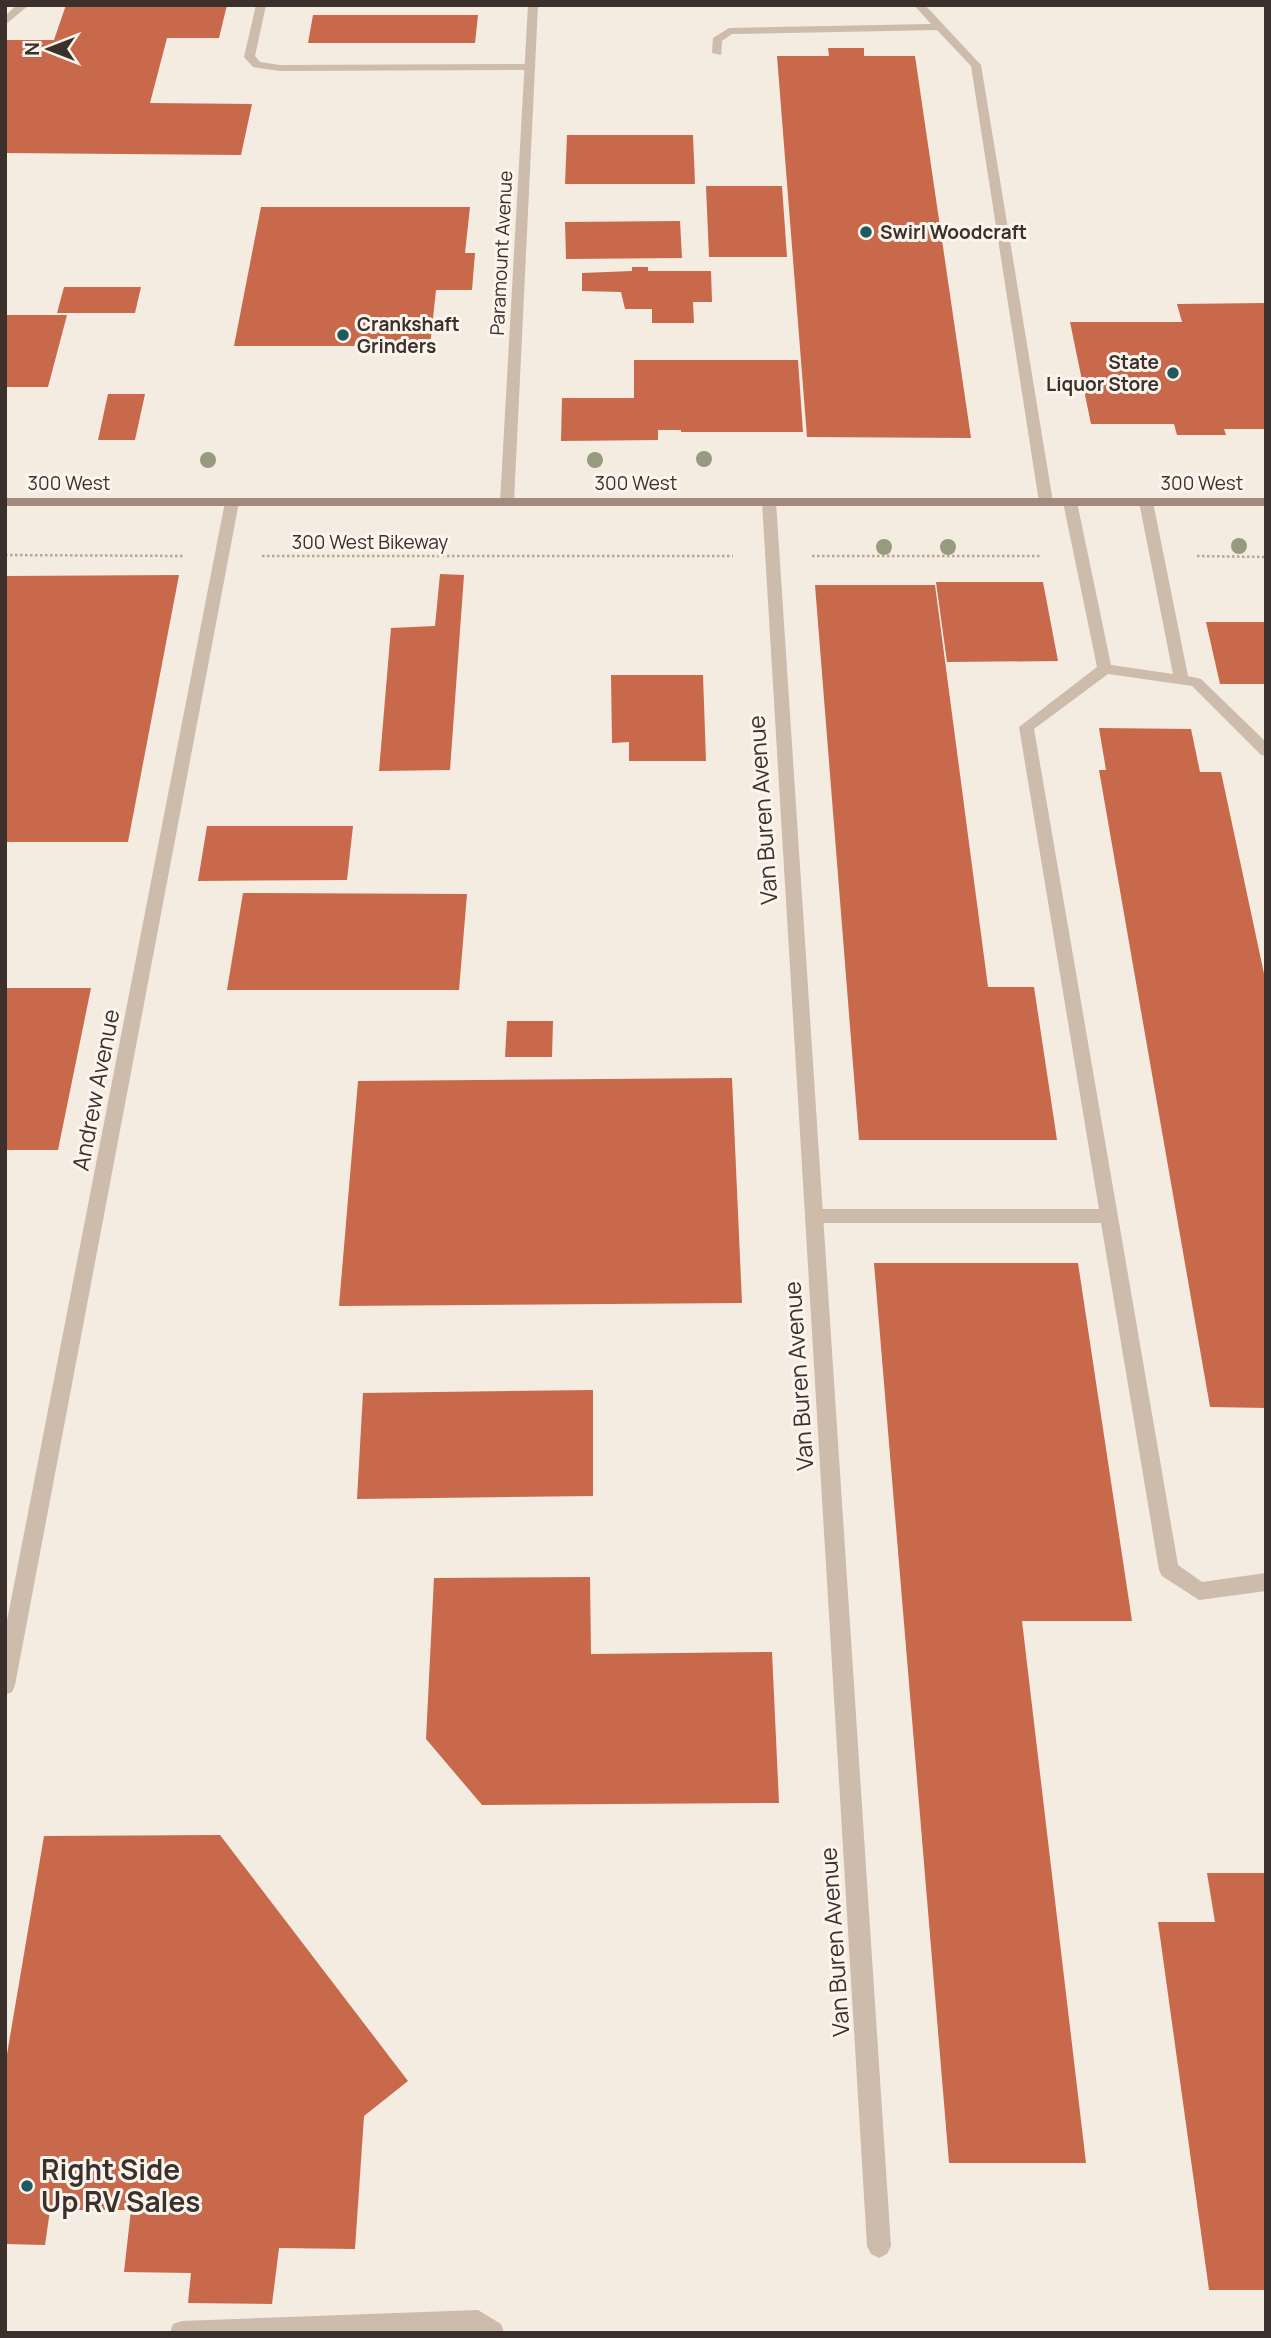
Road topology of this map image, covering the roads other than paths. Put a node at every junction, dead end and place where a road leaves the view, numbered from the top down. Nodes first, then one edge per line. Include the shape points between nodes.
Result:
1 (24, 5) edge
2 (261, 5) edge
3 (533, 5) edge
4 (919, 5) edge
5 (5, 22) edge
6 (939, 27) junction
7 (718, 53) dead end
8 (530, 67) junction
9 (5, 502) edge
10 (232, 502) junction
11 (508, 502) junction
12 (769, 502) junction
13 (1046, 502) junction
14 (1070, 502) junction
15 (1146, 502) junction
16 (1266, 502) edge
17 (1105, 669) junction
18 (1182, 680) junction
19 (1266, 751) edge
20 (814, 1216) junction
21 (1109, 1216) junction
22 (1266, 1582) edge
23 (5, 1685) edge
24 (879, 2246) dead end
25 (182, 2333) edge
26 (492, 2333) edge

1 - 5 street
2 - 8 street via 249,57 257,65
3 - 8 street, Paramount Avenue
4 - 6 street
6 - 7 street via 729,31 718,40
6 - 13 street via 976,65
8 - 11 street, Paramount Avenue
9 - 10 main road, 300 West
10 - 11 main road, 300 West
10 - 23 street, Andrew Avenue
11 - 12 main road, 300 West
12 - 13 main road, 300 West
12 - 20 street, Van Buren Avenue
13 - 14 main road, 300 West
14 - 15 main road, 300 West
14 - 17 street
15 - 16 main road, 300 West
15 - 18 street
17 - 18 street
17 - 21 street via 1026,727
18 - 19 street via 1196,682
20 - 21 street
20 - 24 street, Van Buren Avenue
21 - 22 street via 1169,1570 1199,1591
25 - 26 street via 478,2322

